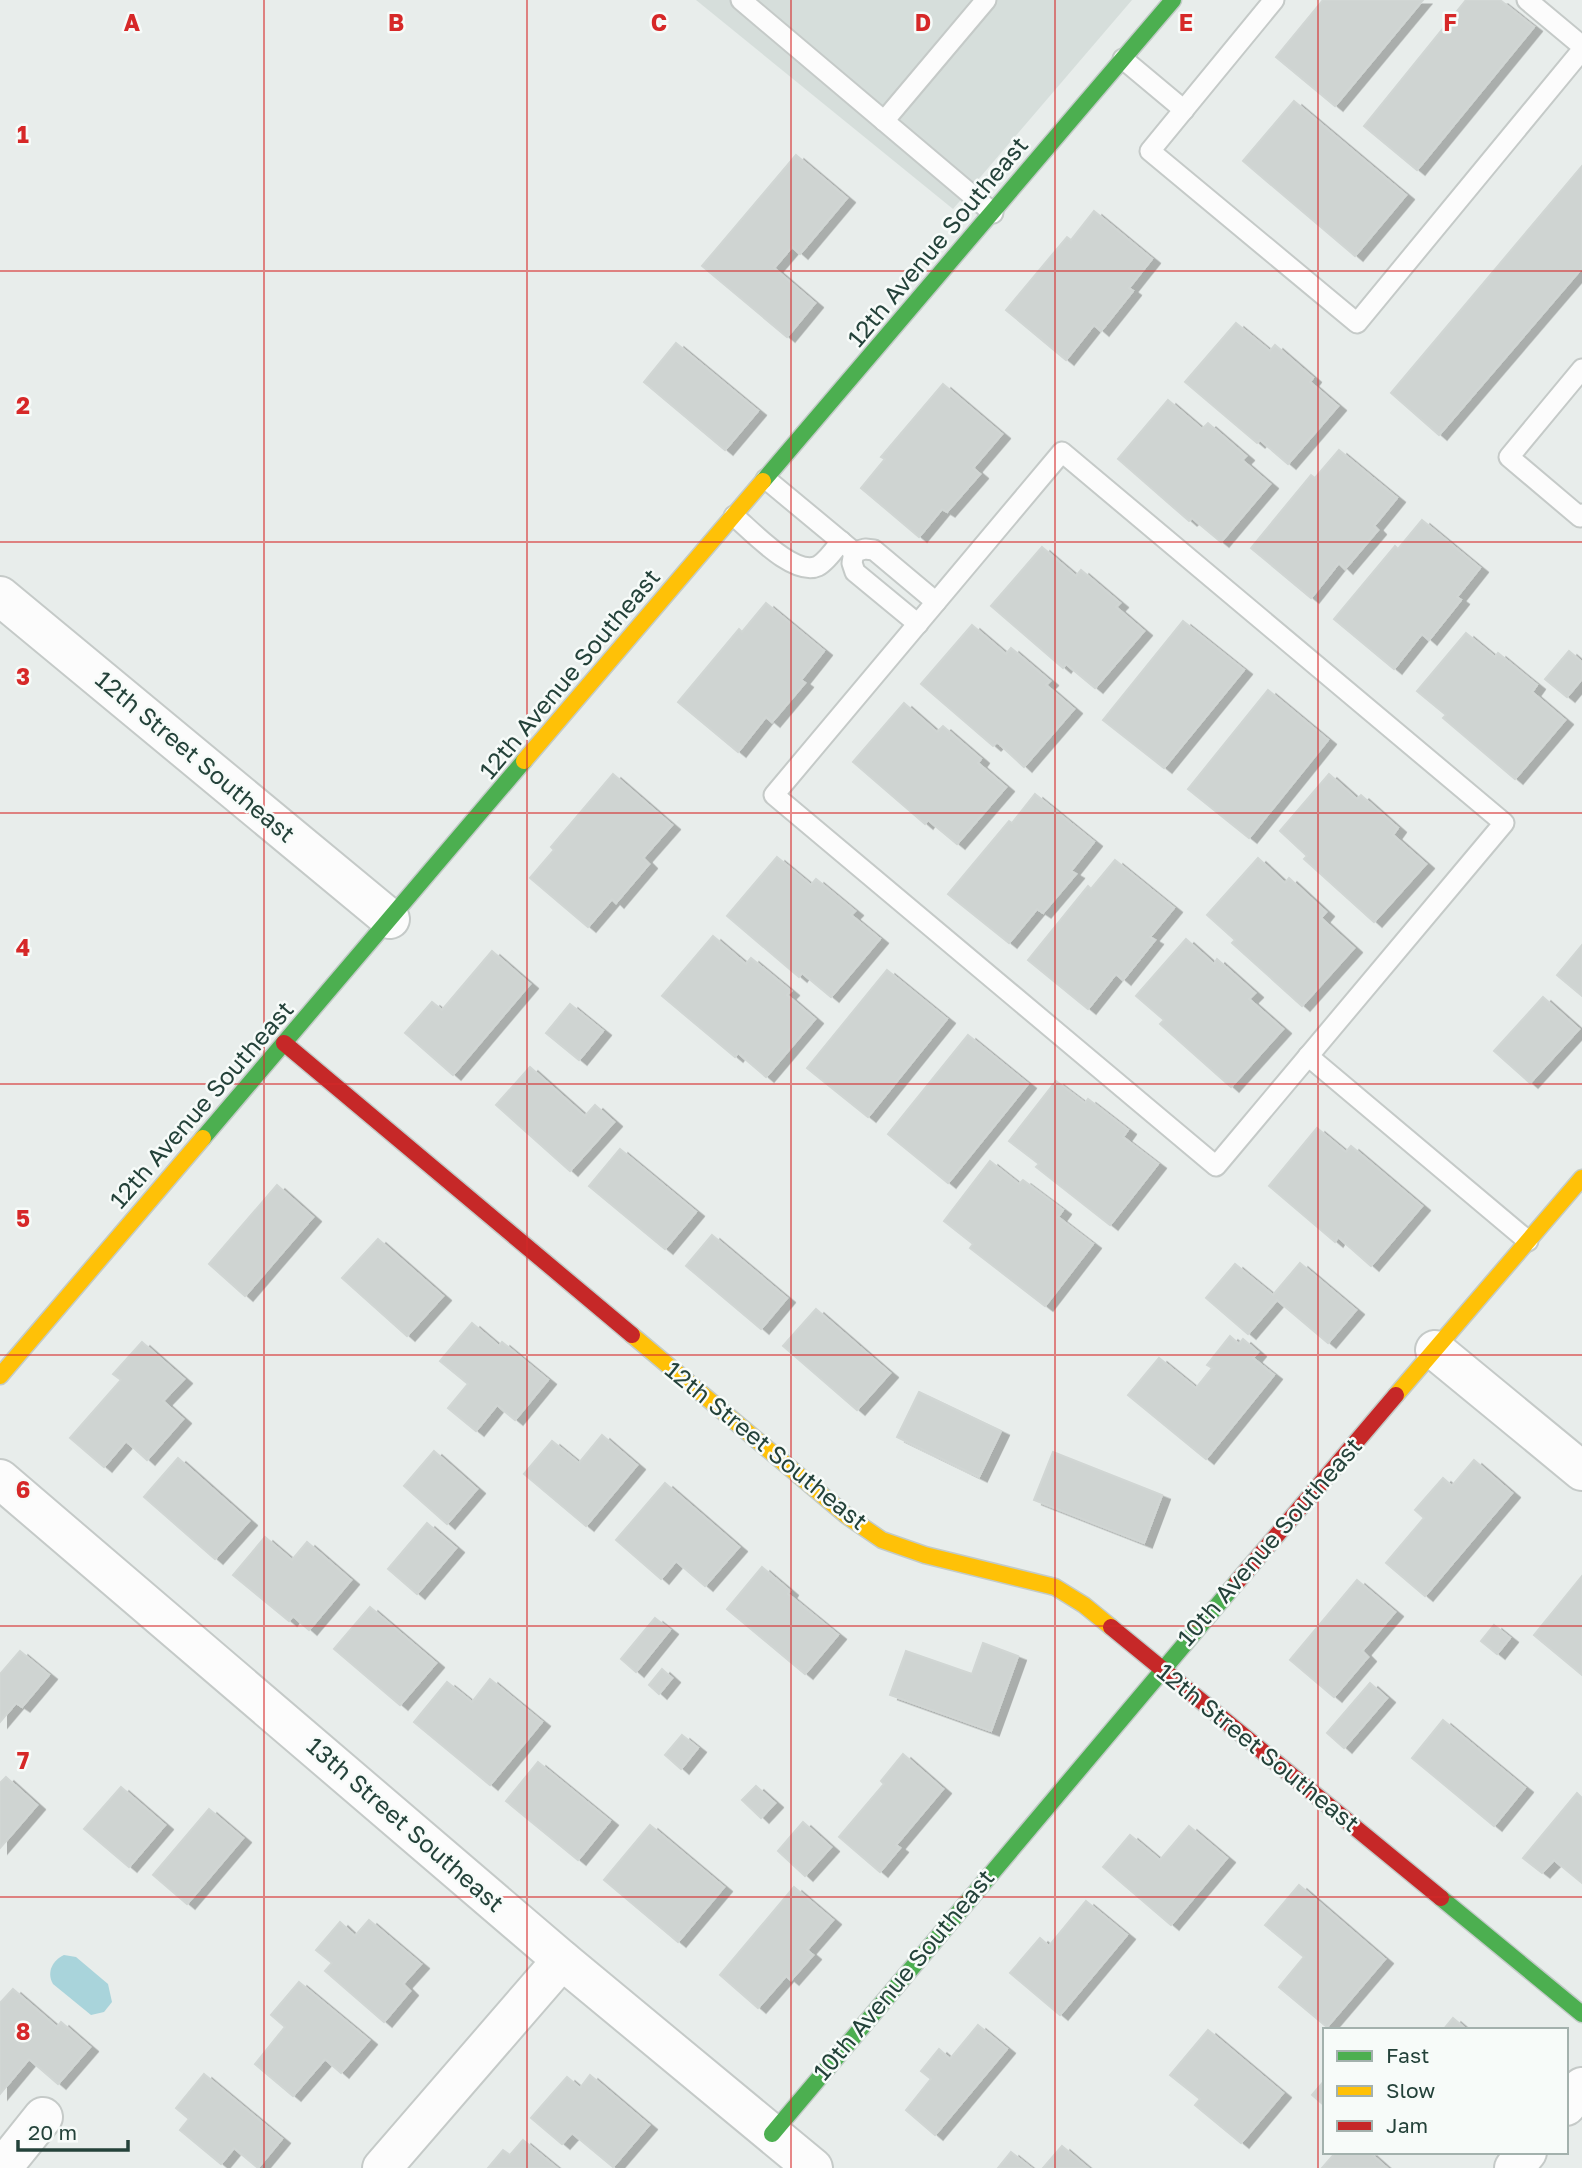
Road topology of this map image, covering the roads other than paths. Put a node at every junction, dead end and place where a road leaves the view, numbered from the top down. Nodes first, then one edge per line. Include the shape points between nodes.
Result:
1 (741, 0) edge
2 (986, 0) edge
3 (1173, 0) edge
4 (1274, 0) edge
5 (1527, 0) edge
6 (1582, 48) edge
7 (1123, 59) junction
8 (1184, 110) junction
9 (884, 121) junction
10 (993, 213) junction
11 (1582, 369) edge
12 (766, 479) junction
13 (1582, 514) edge
14 (734, 516) junction
15 (847, 546) junction
16 (0, 596) edge
17 (936, 603) junction
18 (918, 624) junction
19 (390, 919) junction
20 (284, 1043) junction
21 (1308, 1056) junction
22 (1582, 1178) edge
23 (1528, 1241) junction
24 (1434, 1350) junction
25 (0, 1376) edge
26 (1582, 1471) edge
27 (0, 1479) edge
28 (1162, 1669) junction
29 (562, 1960) junction
30 (1582, 2014) edge
31 (1582, 2087) edge
32 (1568, 2104) edge
33 (43, 2118) dead end
34 (772, 2134) junction
35 (1525, 2154) edge
36 (2, 2168) edge
37 (382, 2168) edge
38 (813, 2168) edge
39 (1514, 2168) edge

1 - 9 lane
2 - 9 lane
3 - 7 street, 12th Avenue Southeast
4 - 8 lane
5 - 6 lane
6 - 8 lane via 1357,323 1150,151
7 - 8 lane
7 - 10 street, 12th Avenue Southeast
9 - 10 lane
10 - 12 street, 12th Avenue Southeast
11 - 13 lane via 1508,457 1580,517
12 - 14 street, 12th Avenue Southeast
12 - 15 lane
14 - 15 lane via 796,566 821,564
14 - 19 street, 12th Avenue Southeast
15 - 17 lane via 874,550
15 - 18 lane via 855,572
16 - 19 street, 12th Street Southeast
17 - 18 lane
17 - 21 lane via 1062,452 1504,823
18 - 21 lane via 774,795 1216,1166
19 - 20 street, 12th Avenue Southeast
20 - 25 street, 12th Avenue Southeast
20 - 28 street, 12th Street Southeast via 848,1516 882,1540 925,1555 1055,1587
21 - 23 lane
22 - 23 street, 10th Avenue Southeast
23 - 24 street, 10th Avenue Southeast
24 - 26 street
24 - 28 street, 10th Avenue Southeast
27 - 29 street, 13th Street Southeast
28 - 30 street, 12th Street Southeast
28 - 34 street, 10th Avenue Southeast
29 - 34 street, 13th Street Southeast
29 - 37 street
31 - 32 street
33 - 36 street
34 - 38 street, 13th Street Southeast
35 - 39 street

